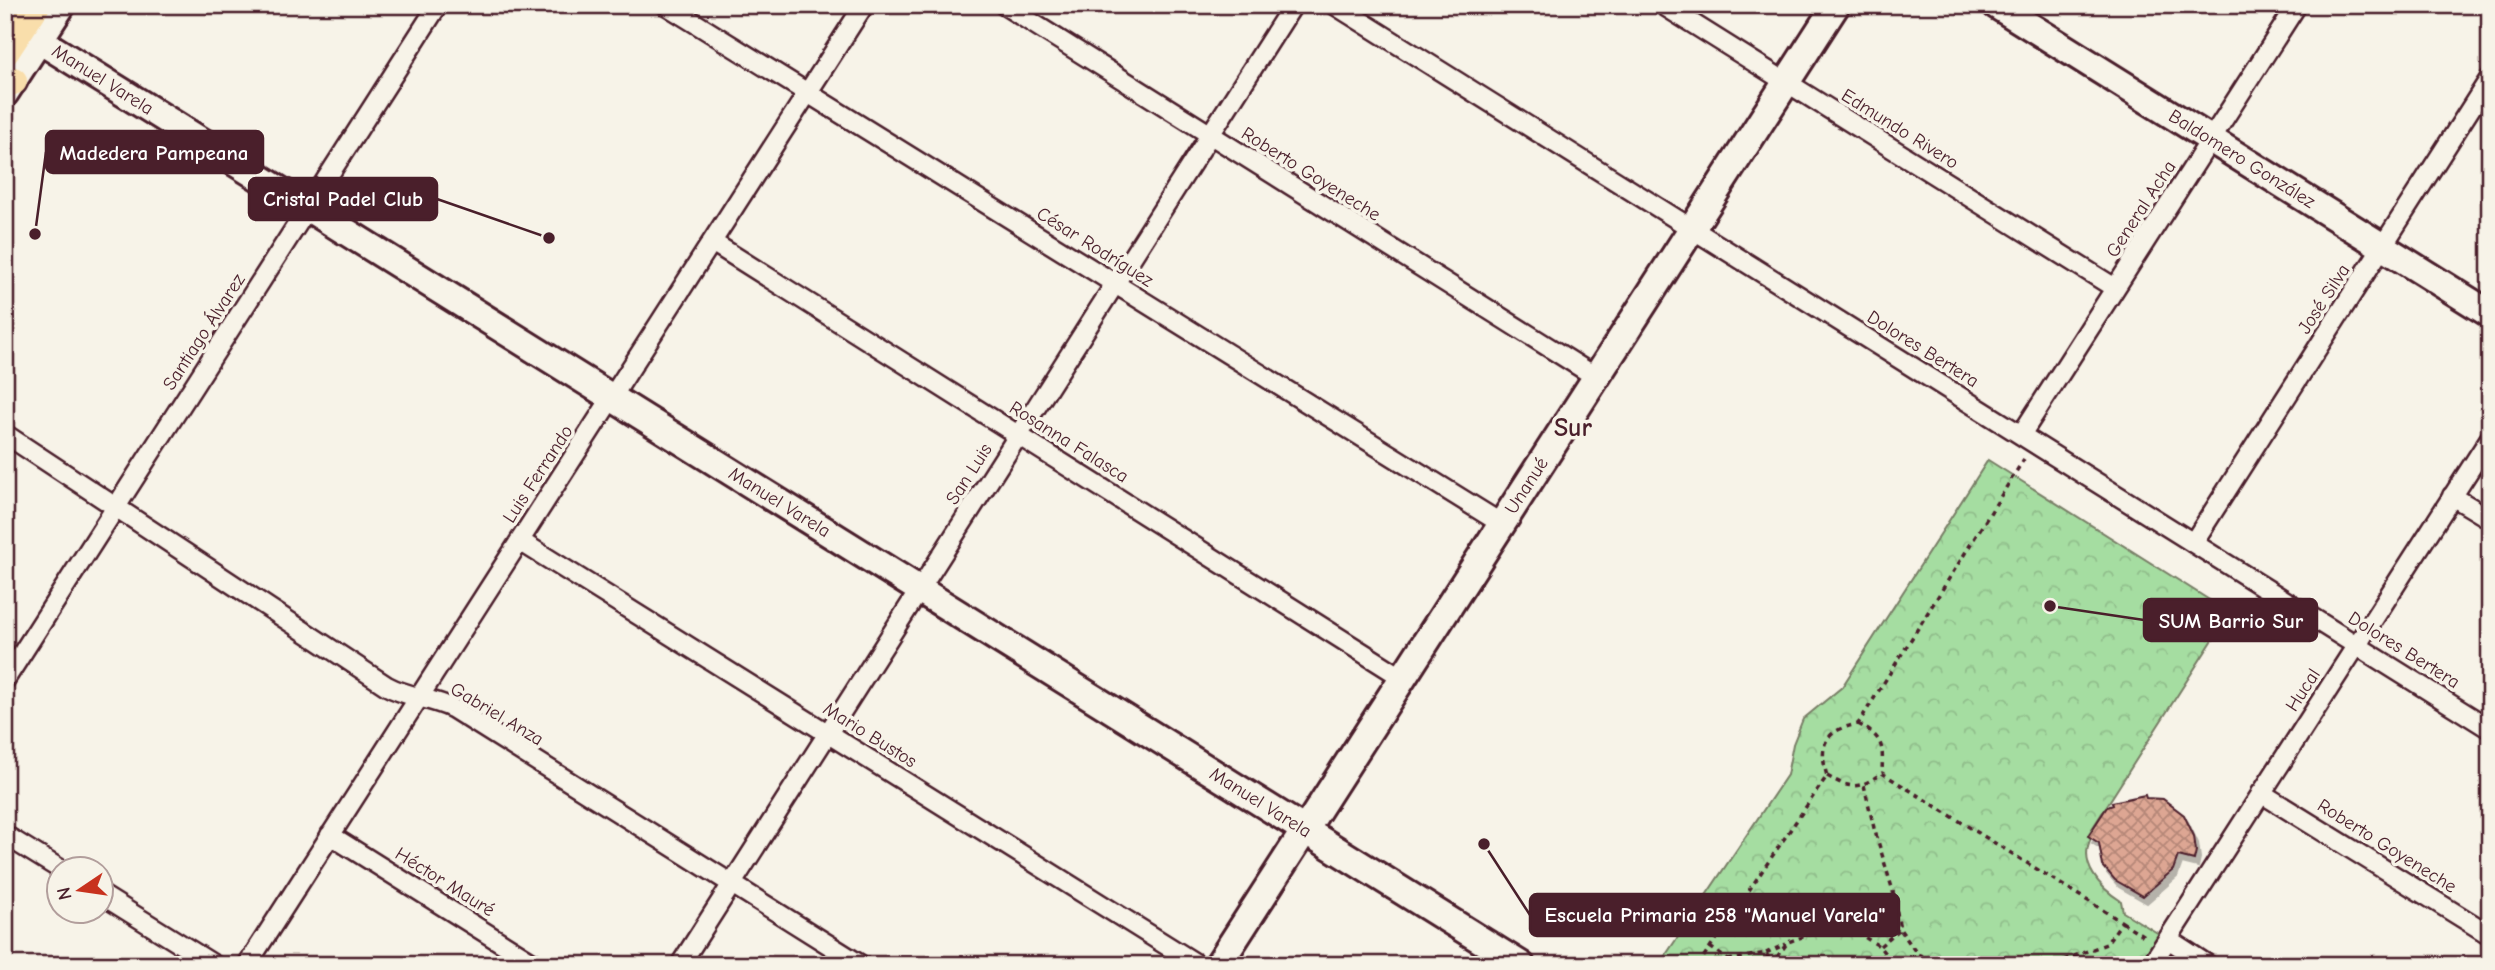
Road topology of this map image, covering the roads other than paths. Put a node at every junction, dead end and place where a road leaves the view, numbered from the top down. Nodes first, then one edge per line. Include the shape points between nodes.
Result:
1 (36, 5) edge
2 (62, 5) edge
3 (438, 5) edge
4 (666, 5) edge
5 (864, 5) edge
6 (1004, 5) edge
7 (1293, 5) edge
8 (1335, 5) edge
9 (1663, 5) edge
10 (1836, 5) edge
11 (1996, 5) edge
12 (2297, 5) edge
13 (39, 40) junction
14 (5, 52) edge
15 (2490, 78) edge
16 (1786, 82) junction
17 (8, 86) edge
18 (808, 93) junction
19 (1210, 135) junction
20 (2210, 139) junction
21 (309, 207) junction
22 (1692, 229) junction
23 (712, 242) junction
24 (2382, 247) junction
25 (1115, 284) junction
26 (2115, 288) junction
27 (2490, 314) edge
28 (1596, 377) junction
29 (612, 397) junction
30 (5, 434) edge
31 (1018, 436) junction
32 (2490, 438) edge
33 (2027, 439) junction
34 (2452, 496) junction
35 (117, 508) junction
36 (2490, 519) edge
37 (1502, 524) junction
38 (520, 541) junction
39 (2193, 543) junction
40 (920, 589) junction
41 (2356, 645) junction
42 (1403, 678) junction
43 (5, 680) edge
44 (419, 697) junction
45 (2490, 729) edge
46 (828, 733) junction
47 (2261, 793) junction
48 (1305, 830) junction
49 (5, 835) edge
50 (330, 835) junction
51 (46, 860) edge
52 (732, 884) junction
53 (116, 904) edge
54 (2490, 935) edge
55 (2168, 939) junction
56 (214, 965) edge
57 (247, 965) edge
58 (537, 965) edge
59 (680, 965) edge
60 (861, 965) edge
61 (1198, 965) edge
62 (1218, 965) edge
63 (1521, 965) edge
64 (2151, 965) edge
65 (2208, 965) edge

1 - 14 main road
2 - 13 street
3 - 21 street, Santiago Álvarez
4 - 18 street, César Rodríguez
5 - 18 street, Luis Ferrando
6 - 19 street, Roberto Goyeneche
7 - 19 street, San Luis
8 - 22 street, Dolores Bertera
9 - 16 street, Edmundo Rivero
10 - 16 street, Unanué
11 - 20 street, Baldomero González
12 - 20 street, General Acha
13 - 17 street
13 - 21 street, Manuel Varela
15 - 24 street, José Silva
16 - 22 street, Unanué
16 - 26 street, Edmundo Rivero
18 - 23 street, Luis Ferrando
18 - 25 street, César Rodríguez
19 - 25 street, San Luis
19 - 28 street, Roberto Goyeneche
20 - 24 street, Baldomero González
20 - 26 street, General Acha
21 - 29 street, Manuel Varela
21 - 35 street, Santiago Álvarez
22 - 28 street, Unanué
22 - 33 street, Dolores Bertera
23 - 29 street, Luis Ferrando
23 - 31 street, Rosanna Falasca
24 - 27 street, Baldomero González
24 - 39 street, José Silva
25 - 31 street, San Luis
25 - 37 street, César Rodríguez
26 - 33 street, General Acha
28 - 37 street, Unanué
29 - 38 street, Luis Ferrando
29 - 40 street, Manuel Varela
30 - 35 street, Gabriel Anza
31 - 40 street, San Luis
31 - 42 street, Rosanna Falasca
32 - 34 street, Hucal
33 - 39 street, Dolores Bertera
34 - 36 street
34 - 41 street, Hucal
35 - 43 street, Santiago Álvarez
35 - 44 street, Gabriel Anza via 387,686
37 - 42 street, Unanué
38 - 44 street, Luis Ferrando
38 - 46 street, Mario Bustos
39 - 41 street, Dolores Bertera
40 - 46 street, San Luis
40 - 48 street, Manuel Varela
41 - 45 street, Dolores Bertera
41 - 47 street, Hucal
42 - 48 street, Unanué
44 - 50 street, Luis Ferrando
44 - 52 street, Gabriel Anza via 452,708
46 - 52 street, San Luis
46 - 61 street, Mario Bustos
47 - 54 street, Roberto Goyeneche
47 - 55 street, Hucal
48 - 62 street, Unanué
48 - 63 street, Manuel Varela
49 - 51 street
50 - 57 street, Luis Ferrando
50 - 58 street, Héctor Mauré
52 - 59 street, San Luis
52 - 60 street, Gabriel Anza
53 - 56 street
55 - 64 street, Hucal
55 - 65 street

